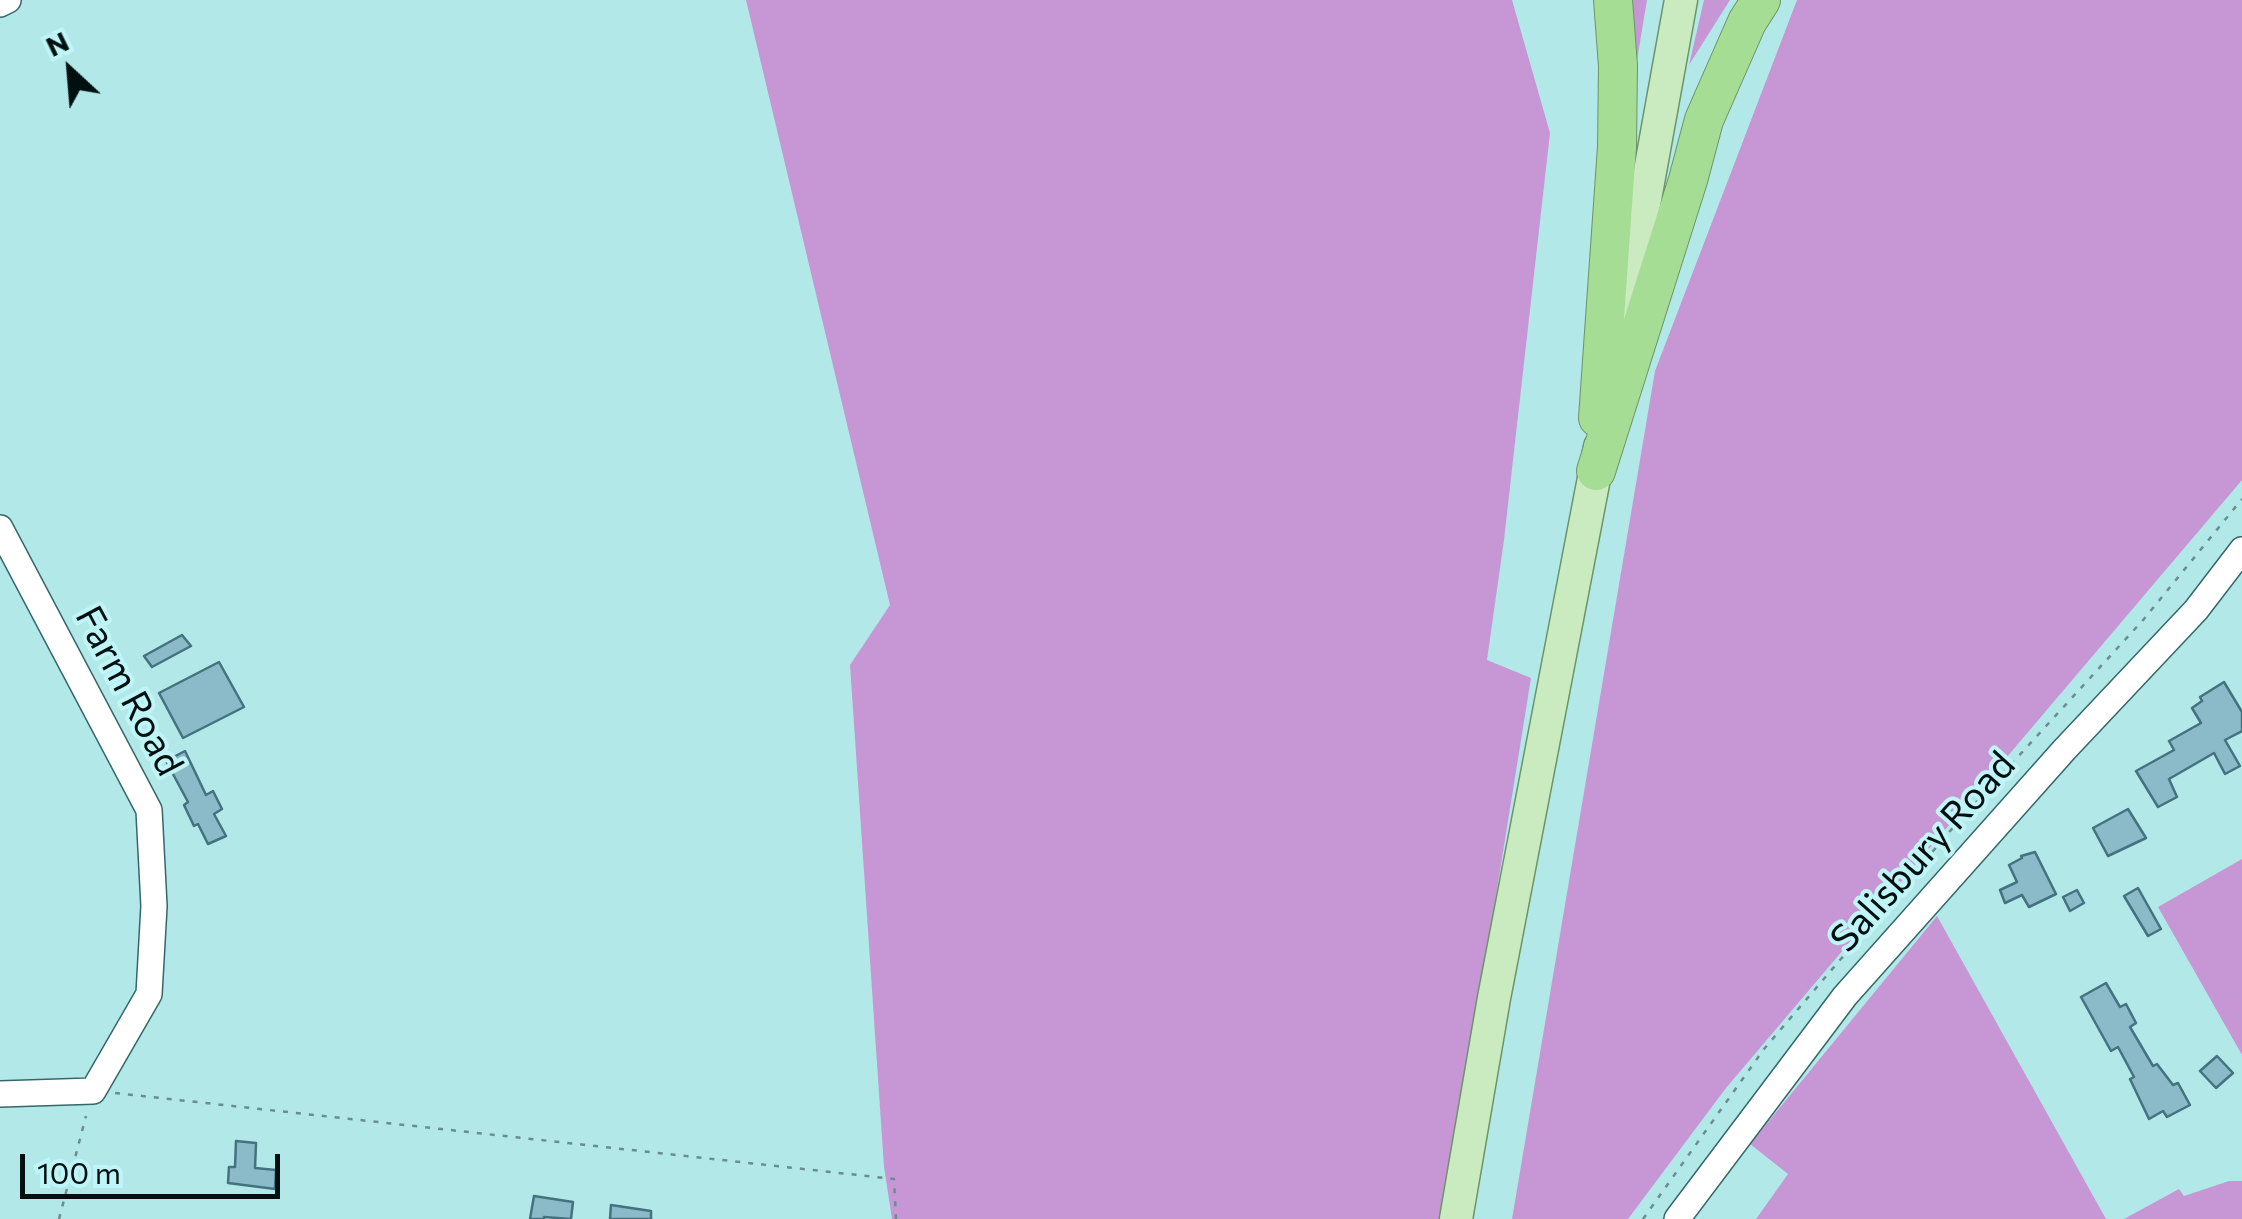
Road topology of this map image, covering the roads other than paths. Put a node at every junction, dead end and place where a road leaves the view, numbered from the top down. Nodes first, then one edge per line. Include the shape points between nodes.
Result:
1 (8, 0) edge
2 (1614, 0) edge
3 (1681, 0) edge
4 (1761, 0) edge
5 (0, 4) edge
6 (1596, 471) junction
7 (0, 528) edge
8 (2242, 550) edge
9 (0, 1094) edge
10 (1456, 1219) edge
11 (1677, 1219) edge

1 - 5 street
2 - 6 highway via 1616,147
3 - 6 main road
4 - 6 highway via 1704,120
6 - 10 main road
7 - 9 street, Farm Road via 150,810 154,906 149,994 93,1091
8 - 11 street, Salisbury Road via 2196,610 1845,996

